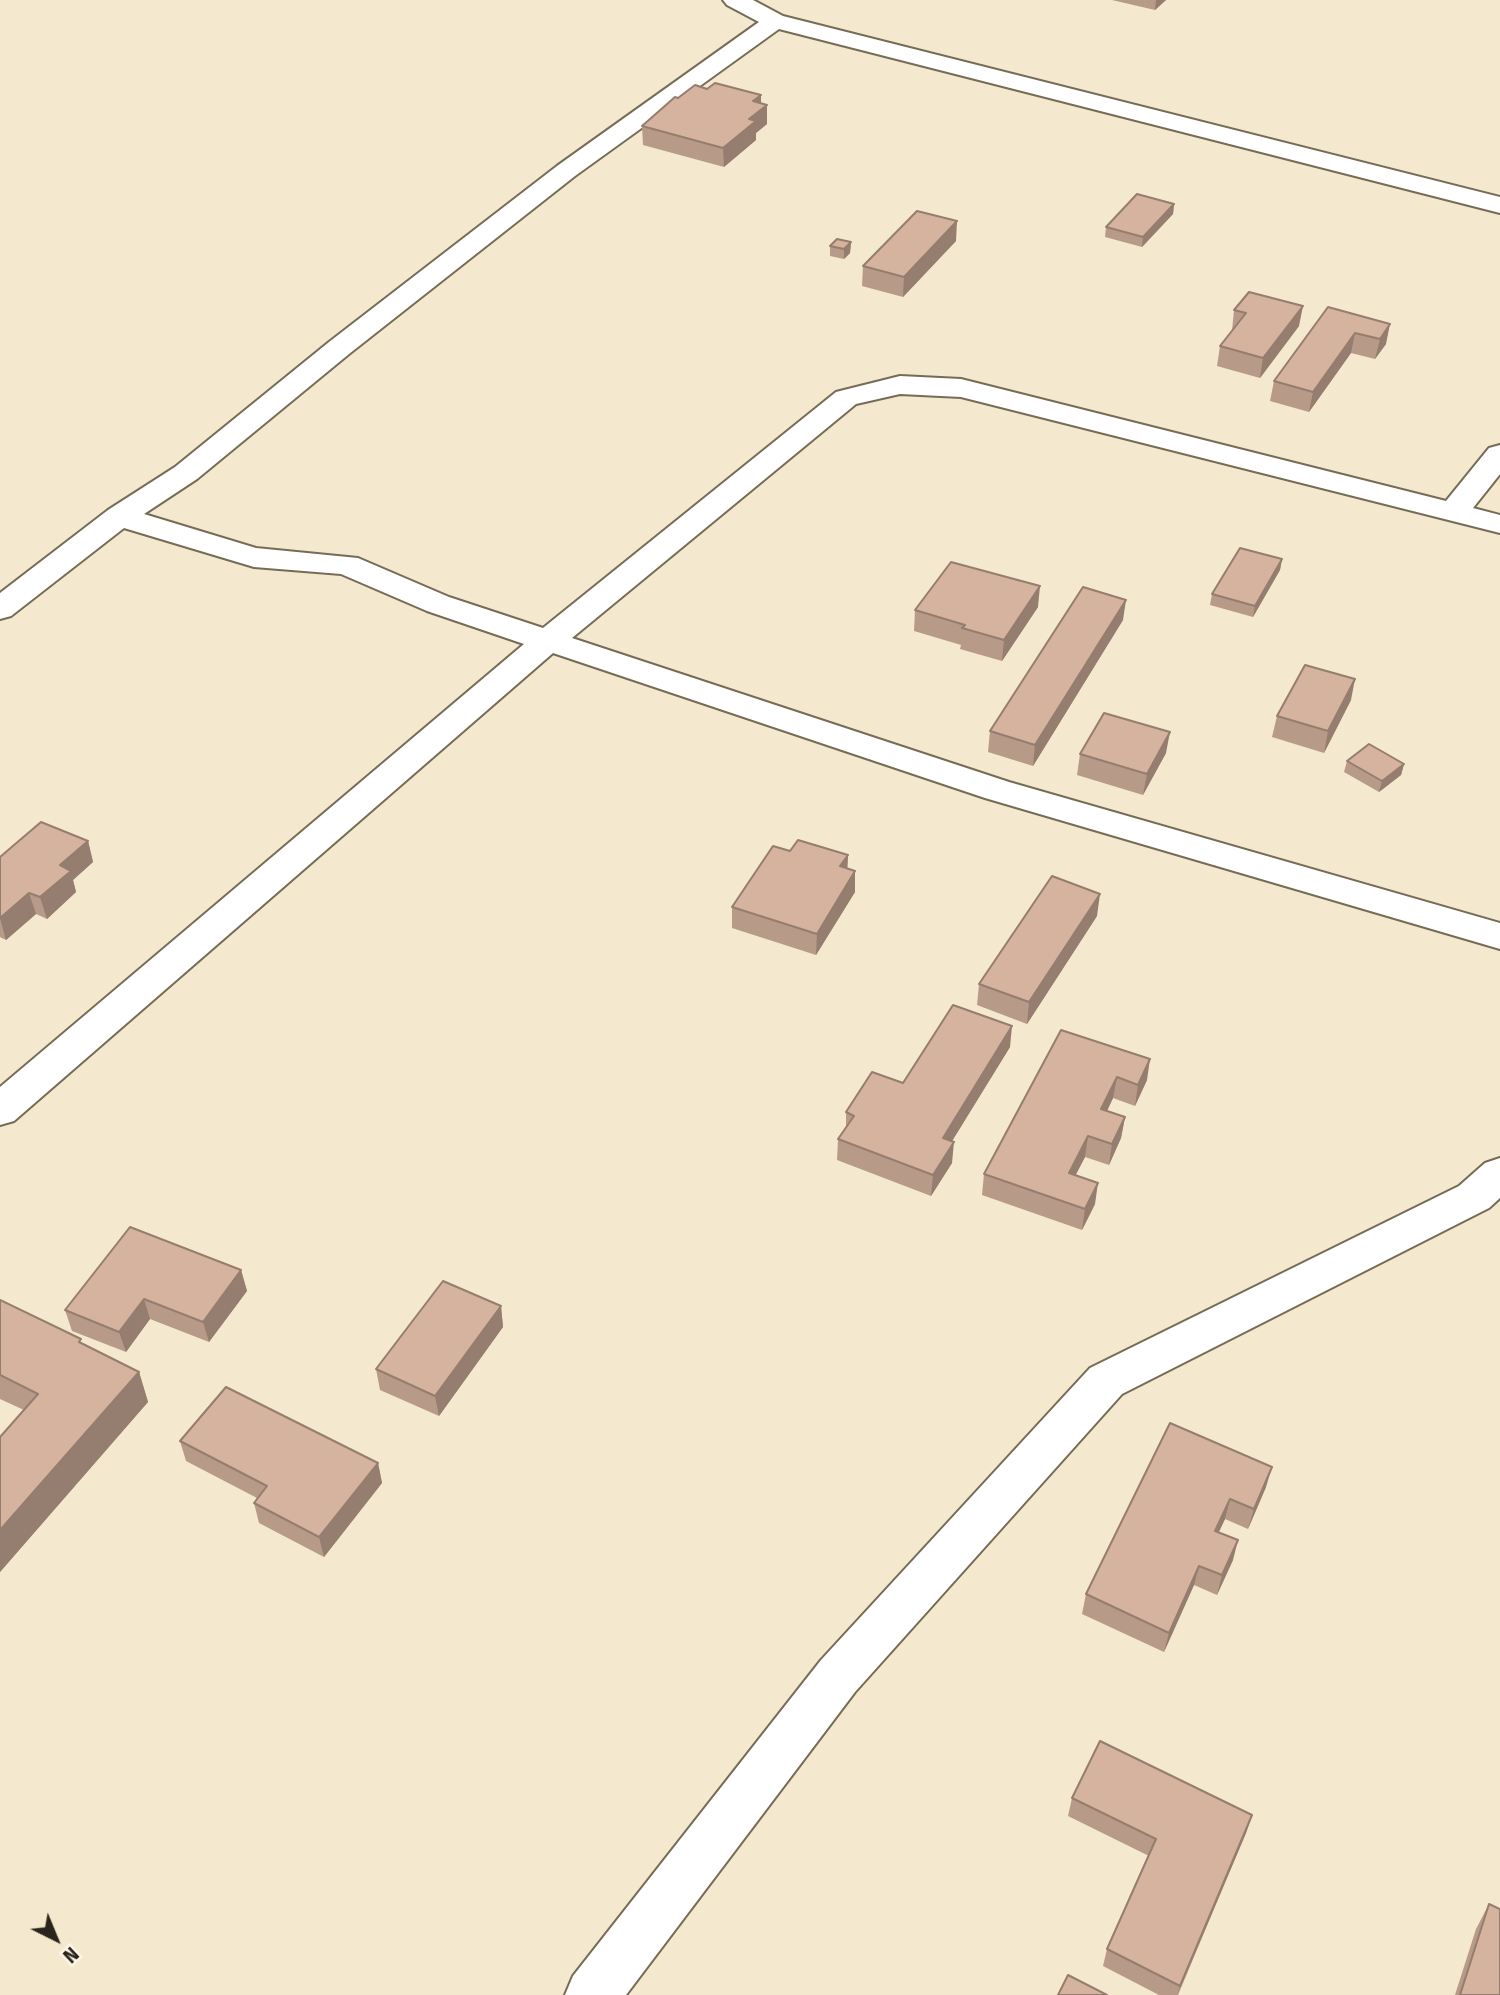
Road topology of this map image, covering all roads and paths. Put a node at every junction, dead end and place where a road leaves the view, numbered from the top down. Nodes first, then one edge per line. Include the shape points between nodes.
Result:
1 (735, 0) edge
2 (775, 21) junction
3 (1500, 205) edge
4 (1500, 454) edge
5 (1452, 512) junction
6 (119, 517) junction
7 (1500, 524) edge
8 (0, 608) edge
9 (550, 639) junction
10 (1500, 936) edge
11 (0, 1110) edge
12 (1500, 1174) edge
13 (592, 1995) edge

1 - 2 street
2 - 3 street
2 - 6 street via 566,171 186,473
4 - 5 street
5 - 7 street
5 - 9 street via 961,388 900,385 846,398
6 - 8 street
6 - 9 street via 254,557 346,565 438,604
9 - 10 street via 997,790
9 - 11 street
12 - 13 street via 1474,1197 1106,1381 838,1676

